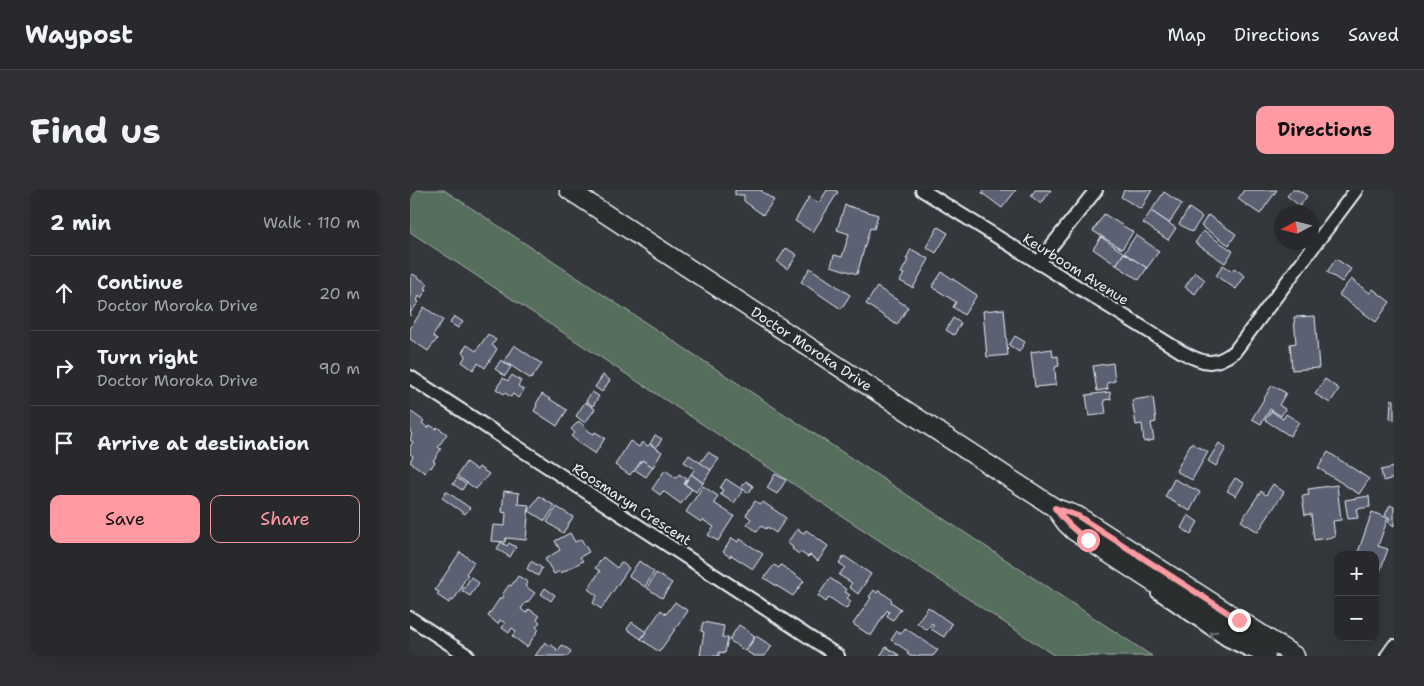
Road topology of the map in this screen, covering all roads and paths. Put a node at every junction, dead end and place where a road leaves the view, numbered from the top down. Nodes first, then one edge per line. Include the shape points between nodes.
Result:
1 (570, 190) edge
2 (922, 190) edge
3 (1096, 190) edge
4 (1356, 190) edge
5 (1038, 263) junction
6 (410, 376) edge
7 (1055, 508) junction
8 (1106, 552) junction
9 (410, 618) edge
10 (1394, 646) edge
11 (468, 656) edge
12 (838, 656) edge
13 (1256, 656) edge
14 (1266, 656) edge
15 (1296, 656) edge
16 (1387, 656) edge

1 - 7 main road, Doctor Moroka Drive
2 - 5 street, Keurboom Avenue
3 - 5 street
4 - 5 street, Keurboom Avenue via 1234,351 1217,362 1196,360
6 - 12 street, Roosmaryn Crescent
7 - 8 main road, Doctor Moroka Drive via 1074,531
7 - 15 main road, Doctor Moroka Drive via 1078,516
13 -> 8 lane via 1225,642 1165,601
8 - 14 main road, Doctor Moroka Drive
9 - 11 street
10 - 16 street

